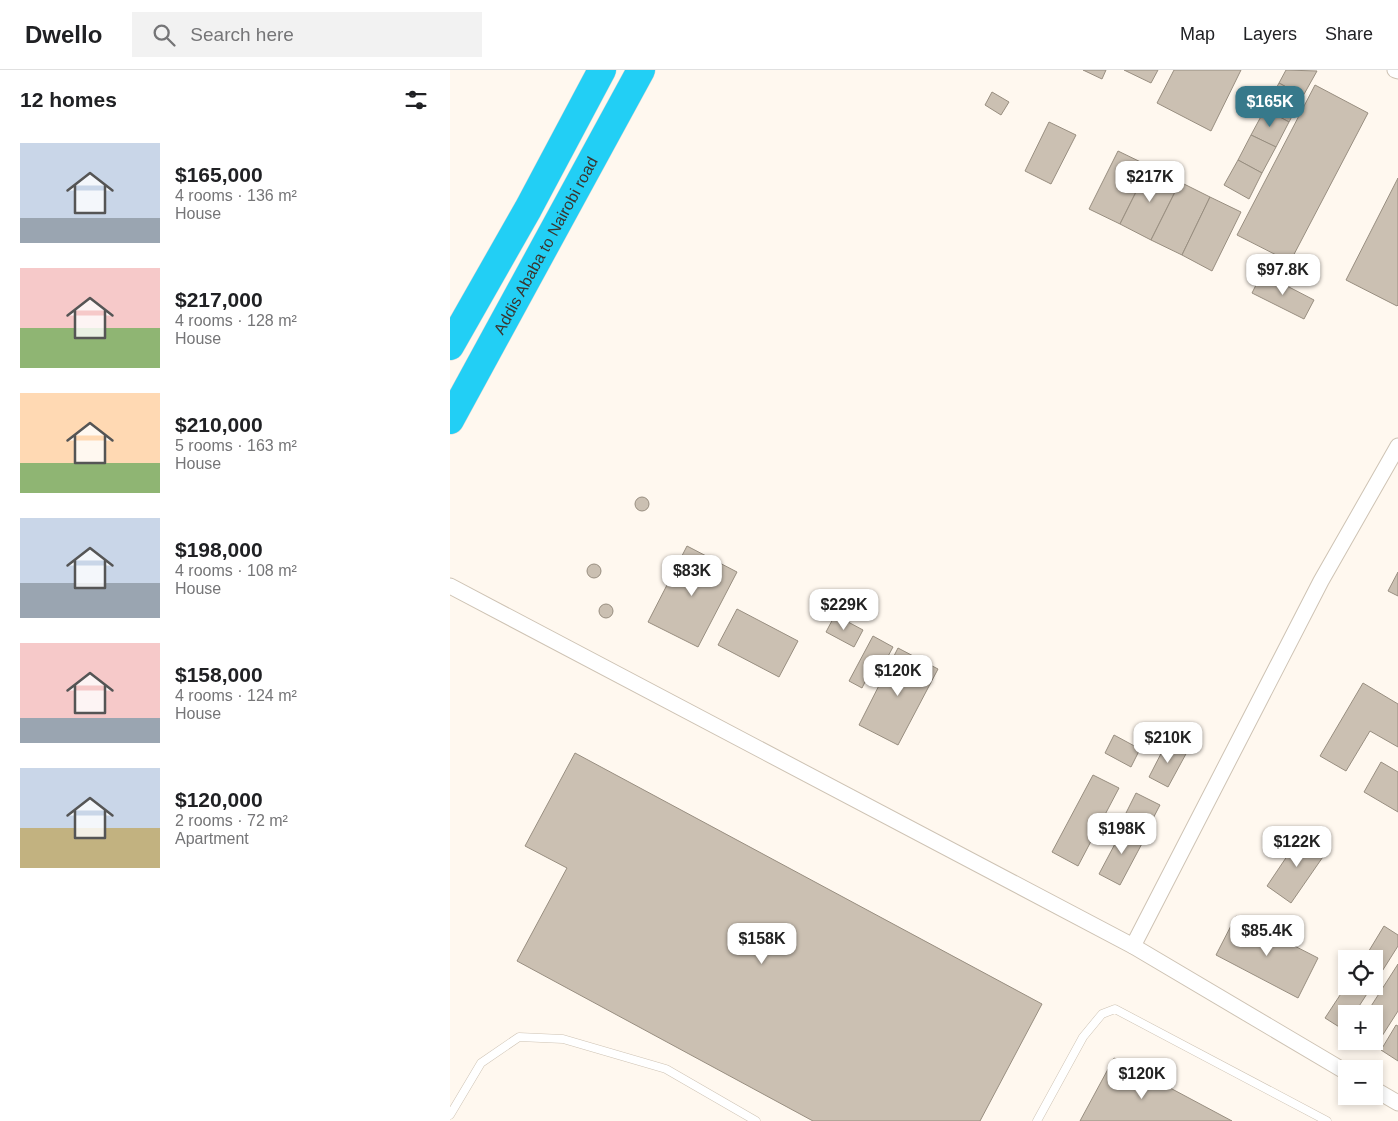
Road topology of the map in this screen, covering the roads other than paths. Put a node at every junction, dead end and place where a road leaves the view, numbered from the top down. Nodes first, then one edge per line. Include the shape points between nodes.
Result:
1 (602, 70) edge
2 (641, 70) edge
3 (450, 346) edge
4 (450, 420) edge
5 (1398, 446) edge
6 (450, 586) edge
7 (1133, 946) junction
8 (1338, 1067) edge
9 (1383, 1094) edge
10 (1398, 1103) edge
11 (450, 1115) edge
12 (756, 1121) edge
13 (1037, 1121) edge
14 (1327, 1121) edge

1 - 3 highway, Addis Ababa to Nairobi road
2 - 4 highway, Addis Ababa to Nairobi road
5 - 7 street via 1321,581
6 - 7 street
7 - 8 street
9 - 10 street
11 - 12 lane via 482,1063 519,1037 563,1039 666,1069
13 - 14 lane via 1083,1037 1102,1014 1115,1009

